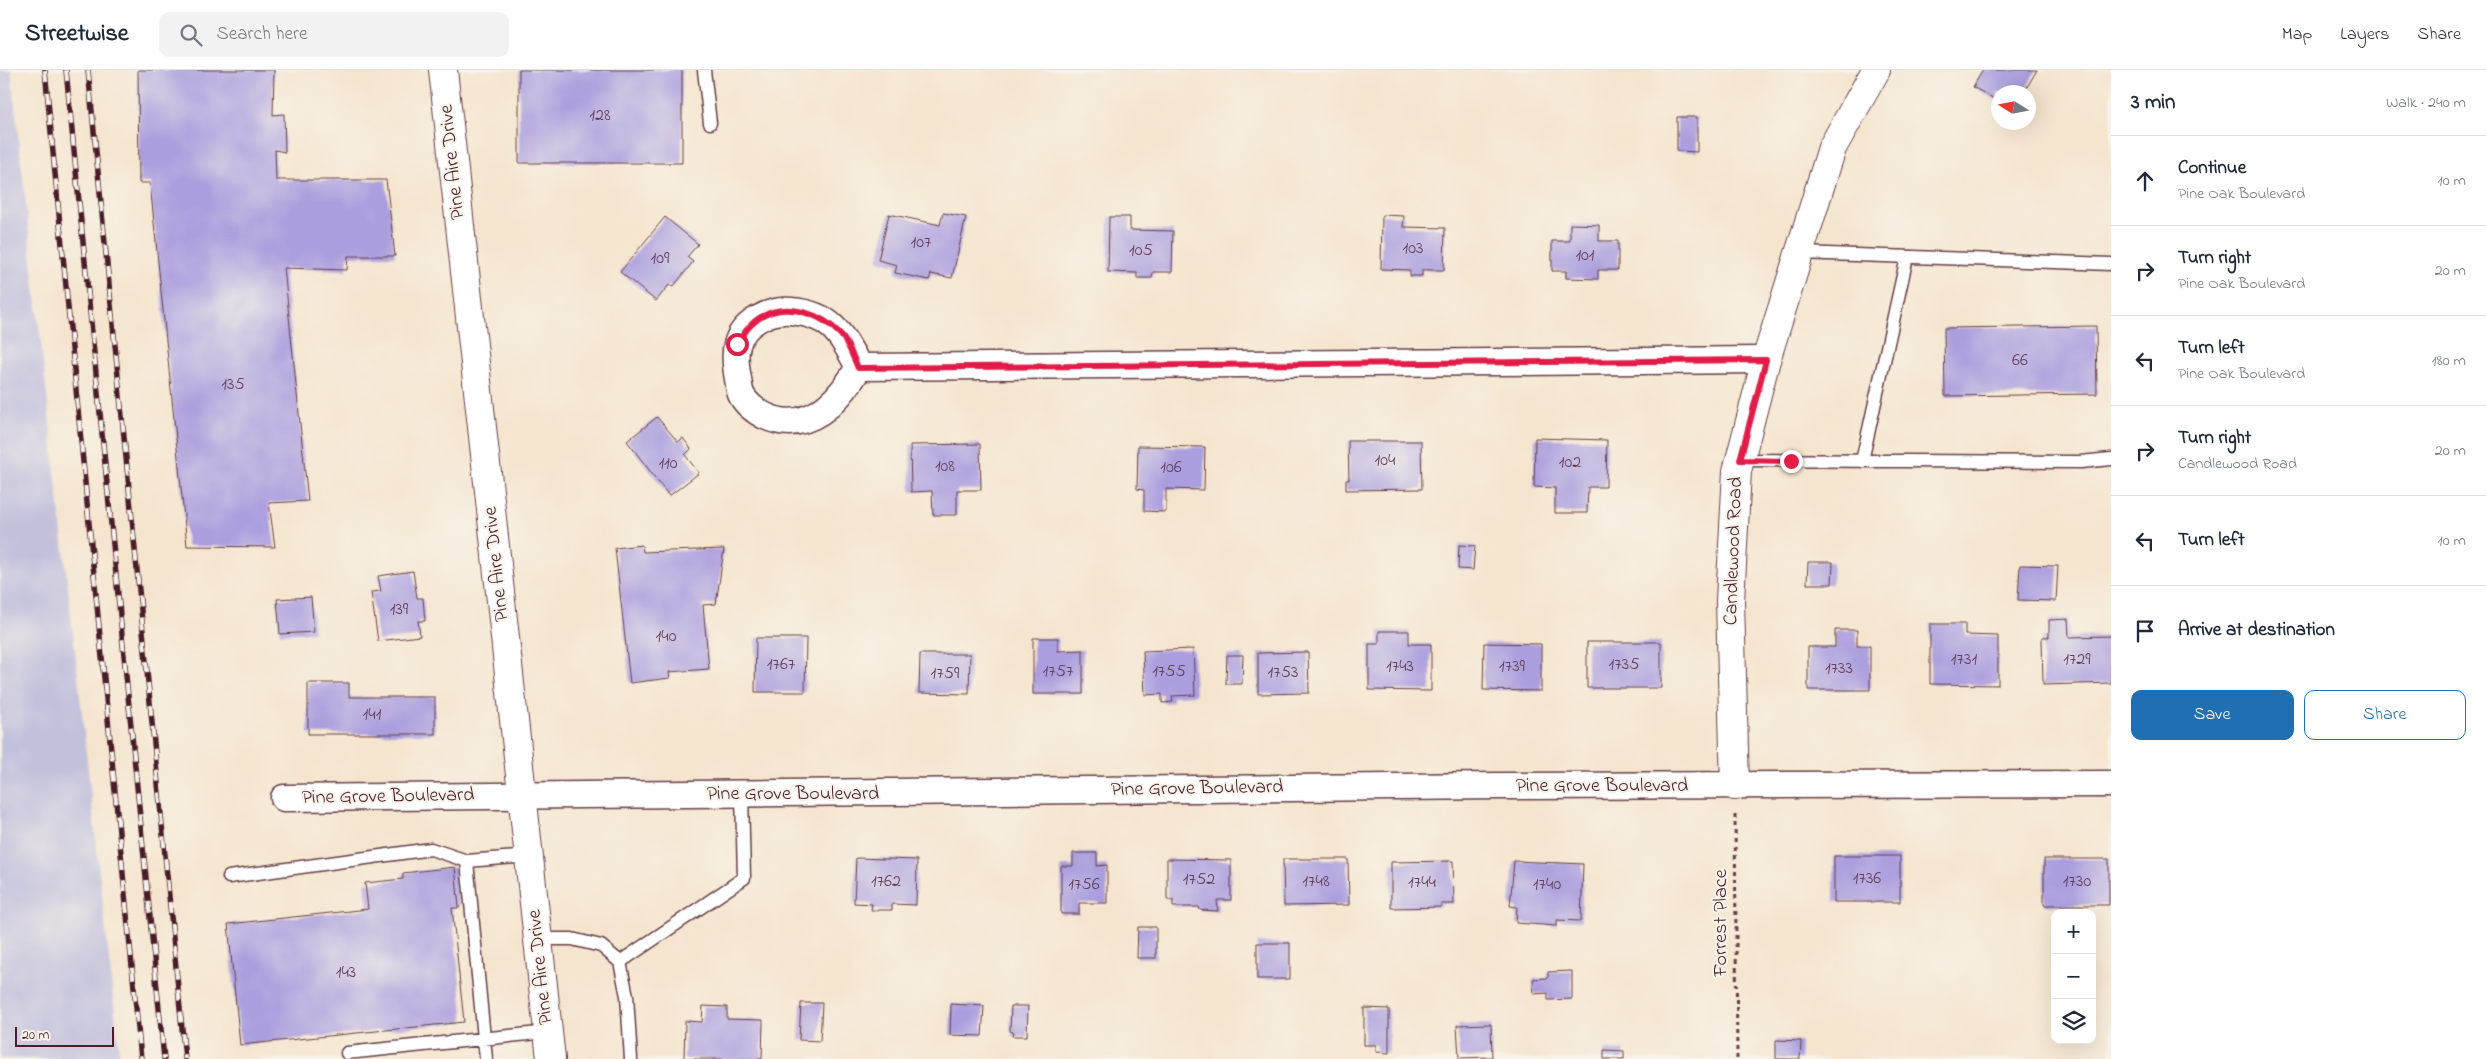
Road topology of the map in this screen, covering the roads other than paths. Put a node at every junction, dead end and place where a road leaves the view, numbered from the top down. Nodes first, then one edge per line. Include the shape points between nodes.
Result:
1 (444, 70) edge
2 (704, 70) edge
3 (1876, 70) edge
4 (710, 123) dead end
5 (1799, 253) junction
6 (1907, 257) junction
7 (2111, 264) edge
8 (1766, 360) junction
9 (858, 368) junction
10 (2111, 459) edge
11 (1740, 460) junction
12 (1862, 461) junction
13 (2111, 784) edge
14 (1735, 786) junction
15 (742, 794) junction
16 (523, 795) junction
17 (284, 798) dead end
18 (529, 856) junction
19 (467, 861) junction
20 (229, 877) dead end
21 (539, 939) junction
22 (620, 962) junction
23 (548, 1032) junction
24 (484, 1040) junction
25 (348, 1053) dead end
26 (406, 1053) edge
27 (486, 1059) edge
28 (551, 1059) edge
29 (631, 1059) edge

1 - 16 street, Pine Aire Drive
2 - 4 lane
3 - 5 street, Candlewood Road via 1832,148
5 - 6 lane
5 - 8 street, Candlewood Road
6 - 7 lane
6 - 12 lane
8 - 9 street
8 - 11 street, Candlewood Road
9 - 9 street via 842,335 823,318 803,312 780,310 763,316 746,329 737,344 736,367 741,394 756,412 775,421 792,424 812,418 839,395
10 - 12 lane via 2081,462
11 - 12 lane
11 - 14 street, Candlewood Road via 1730,601
13 - 14 street, Pine Grove Boulevard
14 - 15 street, Pine Grove Boulevard
15 - 16 street, Pine Grove Boulevard
15 - 22 lane via 744,878
16 - 17 street, Pine Grove Boulevard
16 - 18 street, Pine Aire Drive
18 - 19 lane
18 - 21 street, Pine Aire Drive
19 - 20 lane via 430,849
19 - 24 lane
21 - 22 lane via 572,940 601,946
21 - 23 street, Pine Aire Drive
22 - 29 lane via 627,996
23 - 24 lane
23 - 28 street, Pine Aire Drive
24 - 26 lane
24 - 27 lane
25 - 26 lane

